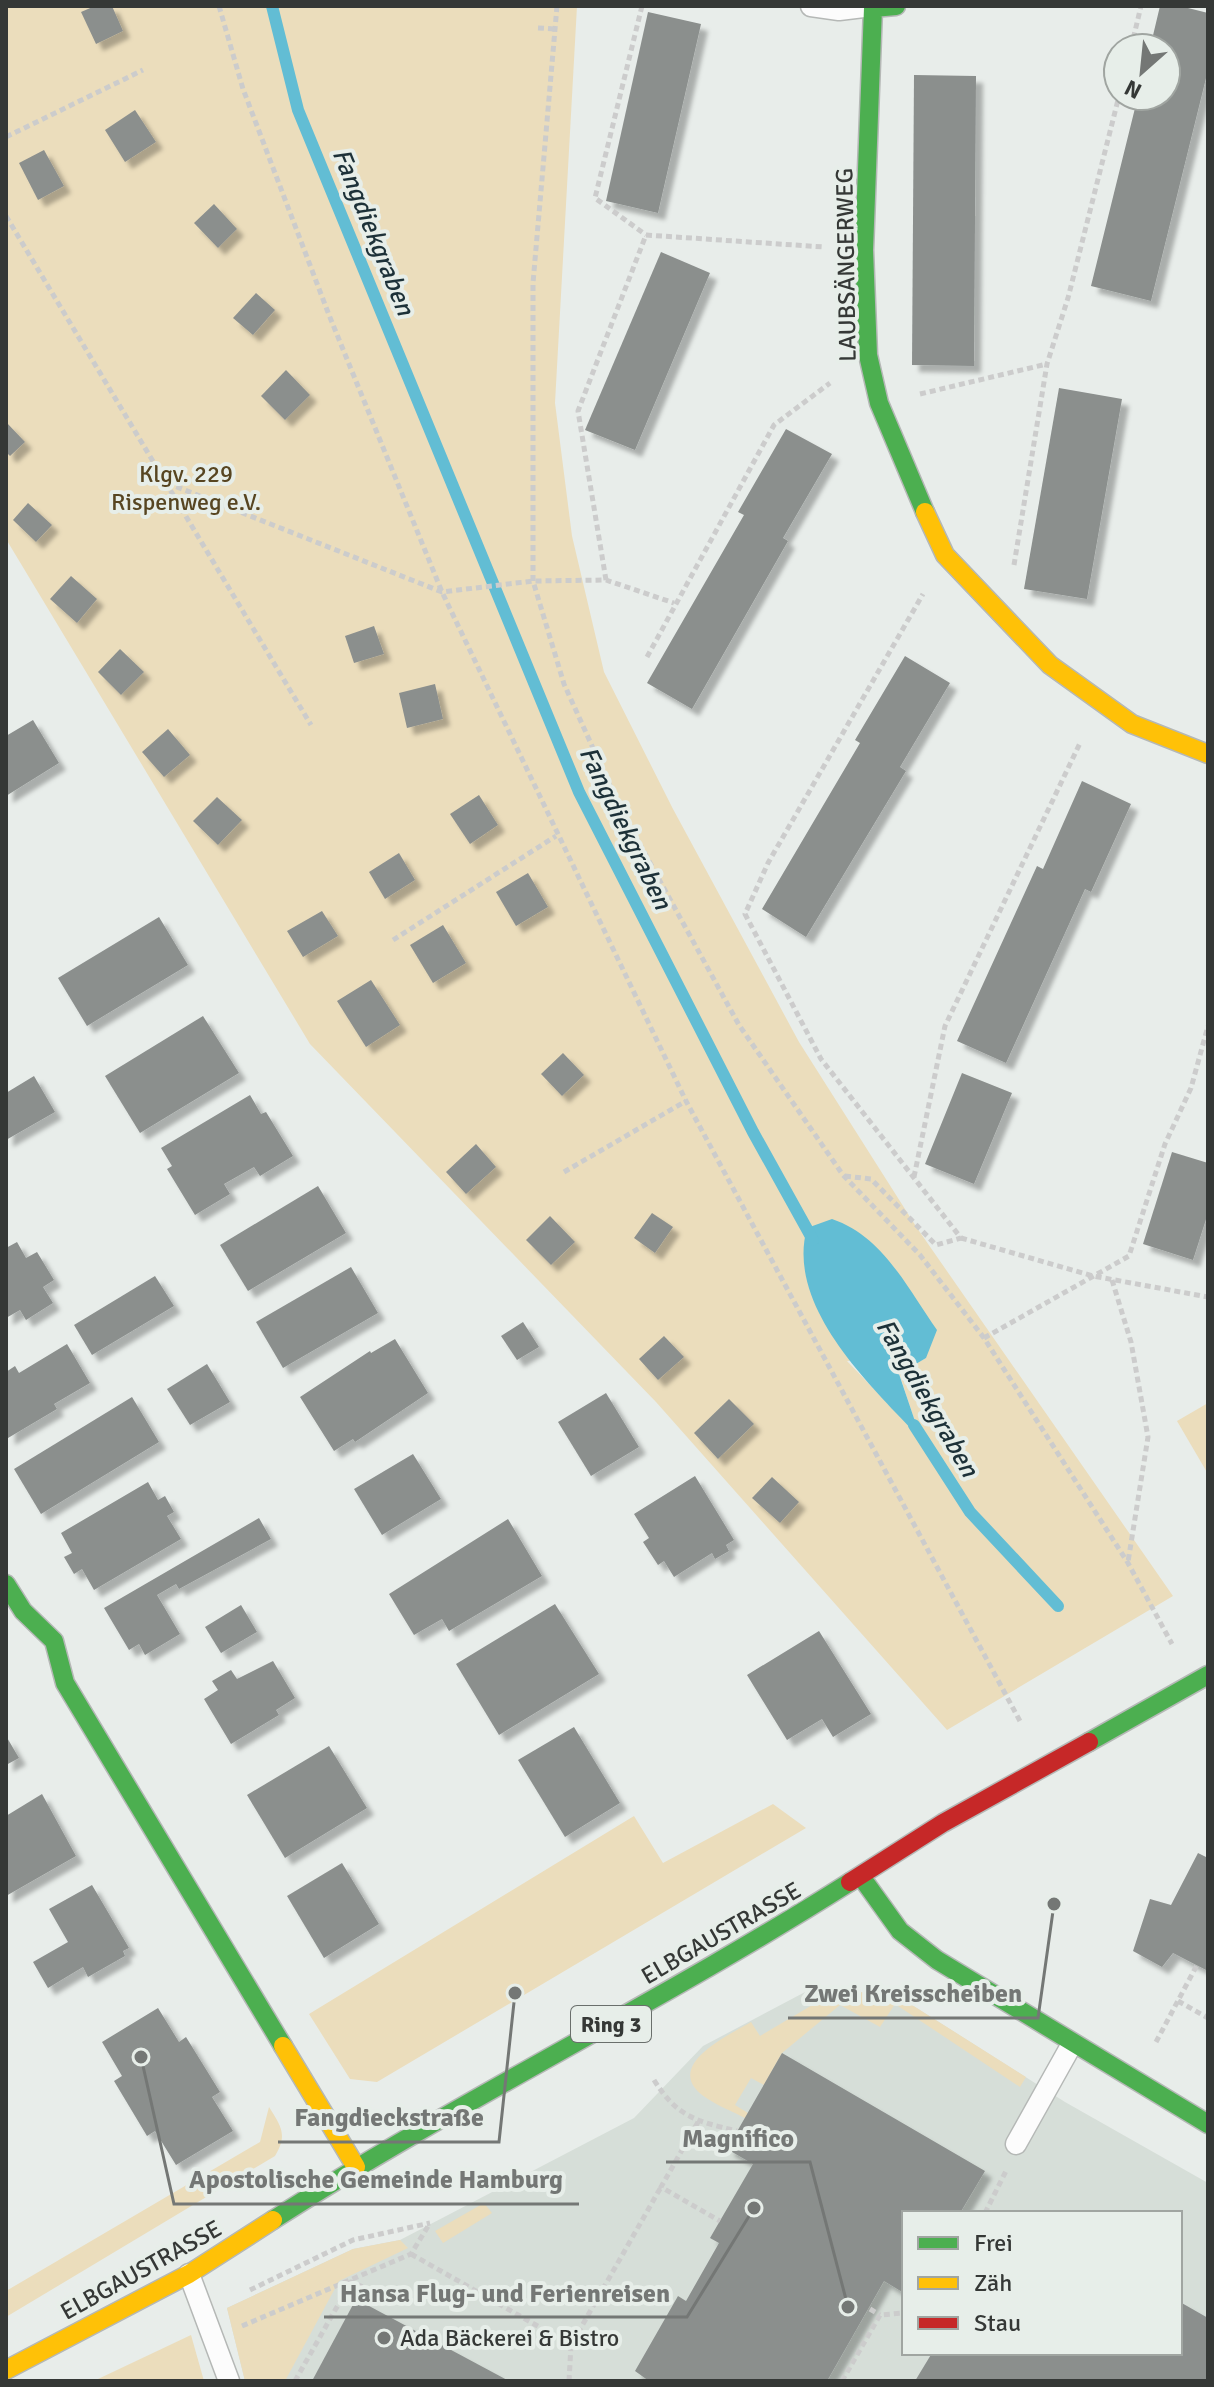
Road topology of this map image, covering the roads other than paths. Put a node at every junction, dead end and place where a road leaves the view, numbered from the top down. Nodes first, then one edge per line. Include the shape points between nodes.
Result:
1 (811, 6) edge
2 (896, 6) edge
3 (872, 7) edge
4 (1208, 754) edge
5 (6, 1584) edge
6 (1208, 1675) edge
7 (862, 1878) junction
8 (1072, 2044) junction
9 (1208, 2124) edge
10 (1016, 2144) road end
11 (356, 2167) junction
12 (189, 2274) junction
13 (6, 2370) edge
14 (229, 2381) edge

1 - 3 lane
2 - 3 street
3 - 4 street, LAUBSÄNGERWEG via 864,250 868,355 879,403 905,469 945,555 1050,665 1132,724
5 - 11 street via 23,1611 54,1641 65,1683
6 - 7 street, ELBGAUSTRASSE / Ring 3 via 1045,1763
7 - 8 street via 900,1931
7 - 11 street, ELBGAUSTRASSE / Ring 3
8 - 9 street
8 - 10 lane
11 - 12 street, ELBGAUSTRASSE / Ring 3
12 - 13 street, ELBGAUSTRASSE / Ring 3
12 - 14 lane

